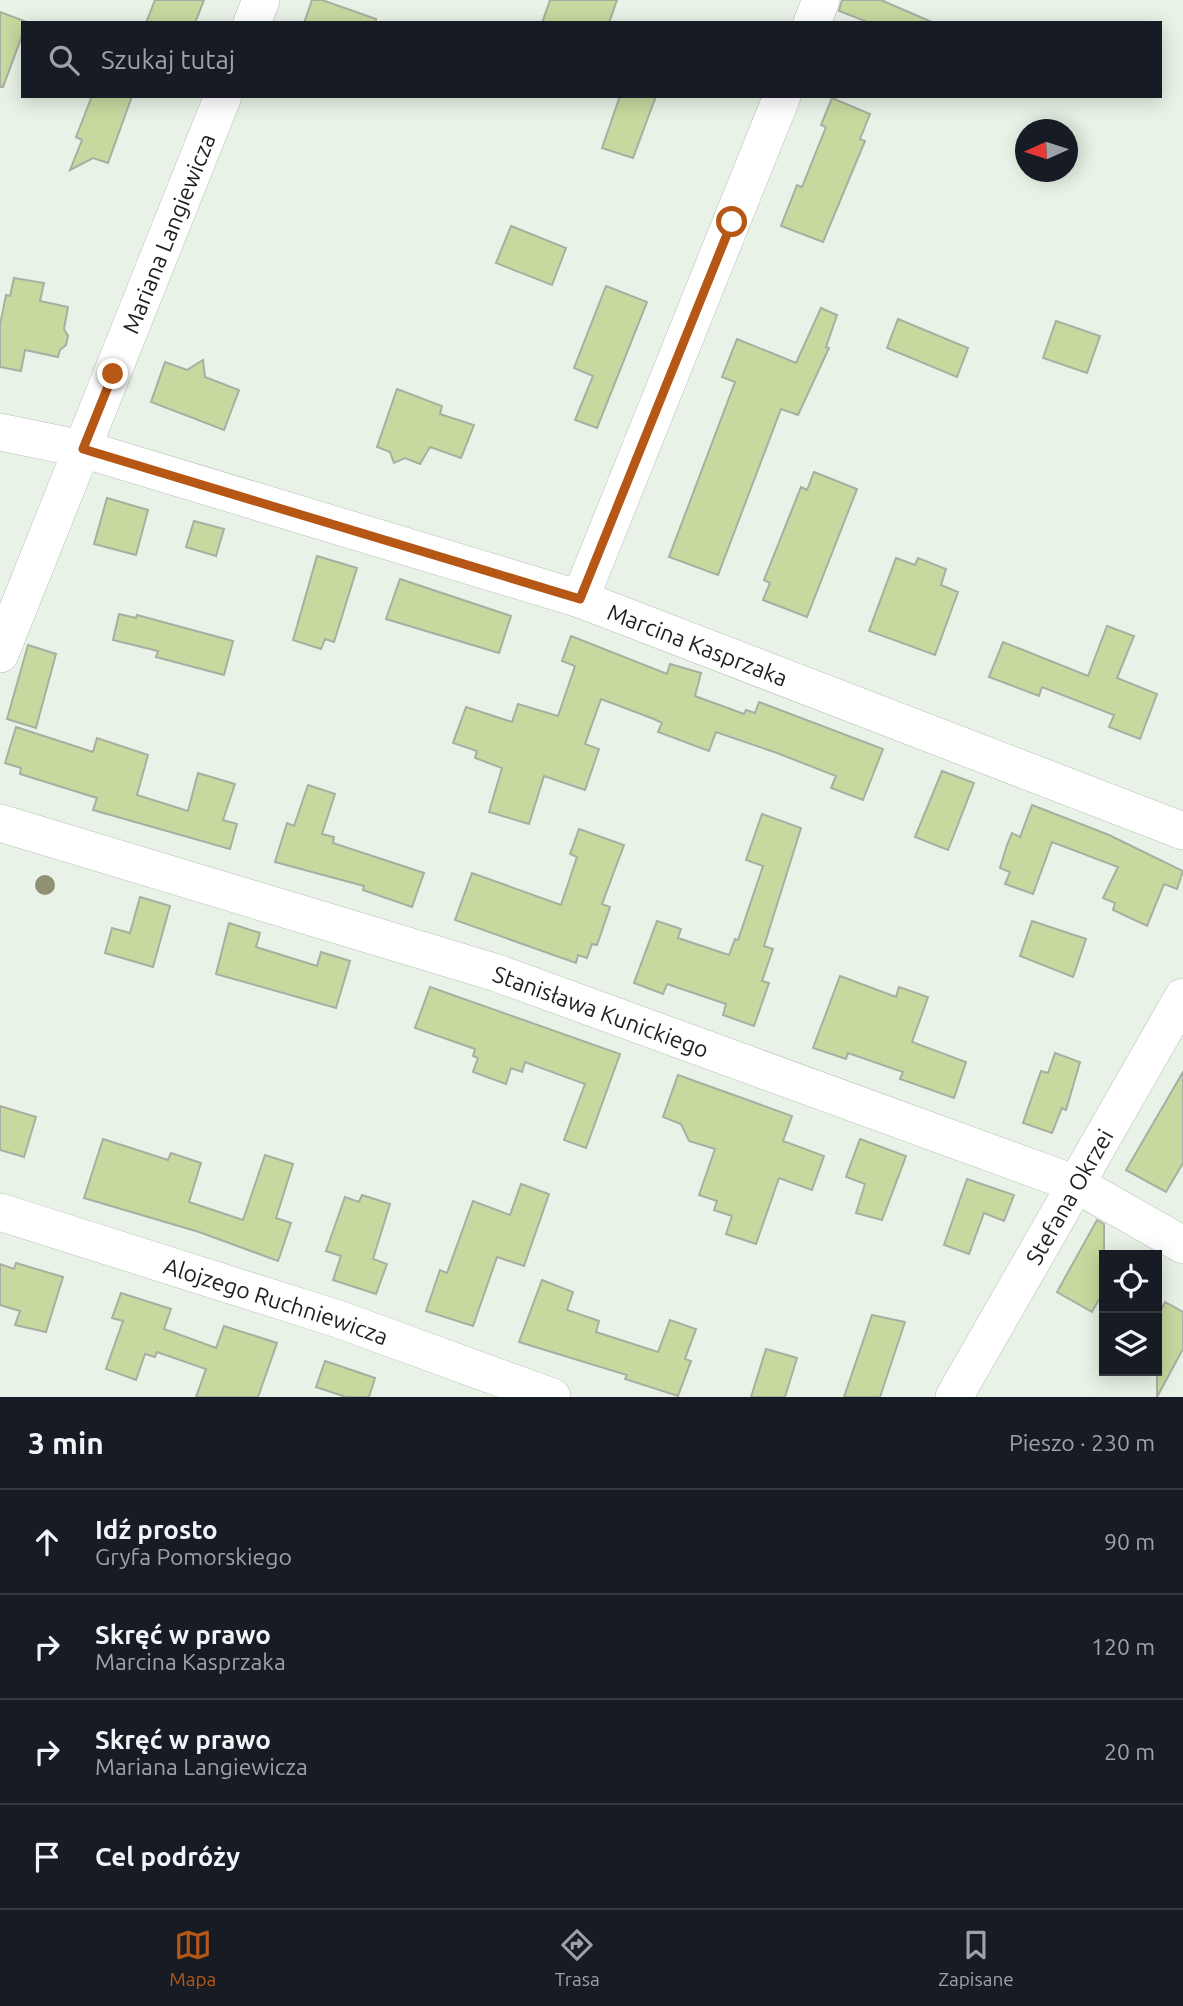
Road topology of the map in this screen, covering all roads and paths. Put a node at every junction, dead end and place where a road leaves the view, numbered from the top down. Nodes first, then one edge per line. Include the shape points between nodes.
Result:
1 (261, 0) edge
2 (821, 0) edge
3 (253, 21) edge
4 (813, 21) edge
5 (222, 98) edge
6 (781, 98) edge
7 (0, 432) edge
8 (83, 449) junction
9 (580, 599) junction
10 (0, 654) edge
11 (0, 823) edge
12 (1183, 831) edge
13 (1183, 997) edge
14 (1076, 1185) junction
15 (0, 1212) edge
16 (1183, 1245) edge
17 (552, 1397) edge
18 (954, 1397) edge

1 - 3 street
2 - 4 street
5 - 8 street, Mariana Langiewicza
6 - 9 street
7 - 8 street, Marcina Kasprzaka
8 - 9 street, Marcina Kasprzaka
8 - 10 street, Mariana Langiewicza
9 - 12 street, Marcina Kasprzaka
11 - 14 street, Stanisława Kunickiego via 497,973
13 - 14 street, Stefana Okrzei
14 - 16 street, Stanisława Kunickiego
14 - 18 street, Stefana Okrzei
15 - 17 street, Alojzego Ruchniewicza via 338,1320

